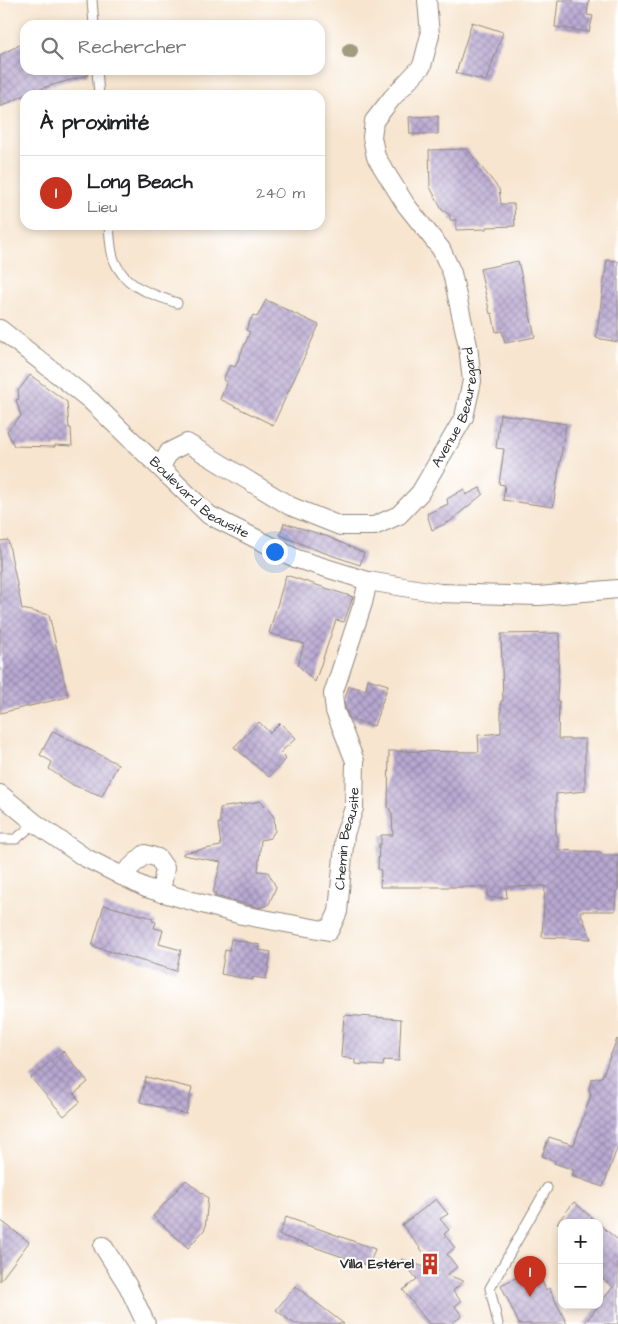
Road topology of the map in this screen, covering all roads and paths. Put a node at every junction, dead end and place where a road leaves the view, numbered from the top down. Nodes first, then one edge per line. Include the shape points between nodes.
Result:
1 (92, 0) edge
2 (427, 0) edge
3 (94, 20) edge
4 (97, 75) edge
5 (99, 90) edge
6 (110, 230) edge
7 (177, 303) dead end
8 (0, 329) edge
9 (161, 467) junction
10 (368, 582) junction
11 (618, 589) edge
12 (0, 794) edge
13 (35, 823) junction
14 (0, 838) edge
15 (121, 876) junction
16 (161, 893) junction
17 (547, 1188) dead end
18 (103, 1246) dead end
19 (146, 1324) edge
20 (498, 1324) edge

1 - 3 lane
2 - 9 street, Avenue Beauregard via 430,35 422,66 374,121 372,137 376,157 406,204 442,249 452,273 472,380 464,417 420,493 399,515 374,526 340,526 290,506 187,443 170,452
4 - 5 lane
6 - 7 lane via 114,260 128,282
8 - 9 street, Boulevard Beausite via 90,400
9 - 10 street, Boulevard Beausite via 209,515 297,559
10 - 11 street, Boulevard Beausite via 440,593 539,596
10 - 16 street, Chemin Beausite via 332,694 335,711 355,761 354,808 345,834 338,912 329,931 242,915
12 - 13 street, Chemin Beausite
13 - 14 lane via 16,839
13 - 15 street, Chemin Beausite via 84,858
15 - 16 street, Chemin Beausite
15 - 16 street via 145,854 158,858 165,868
17 - 20 lane via 490,1288
18 - 19 street via 128,1286

